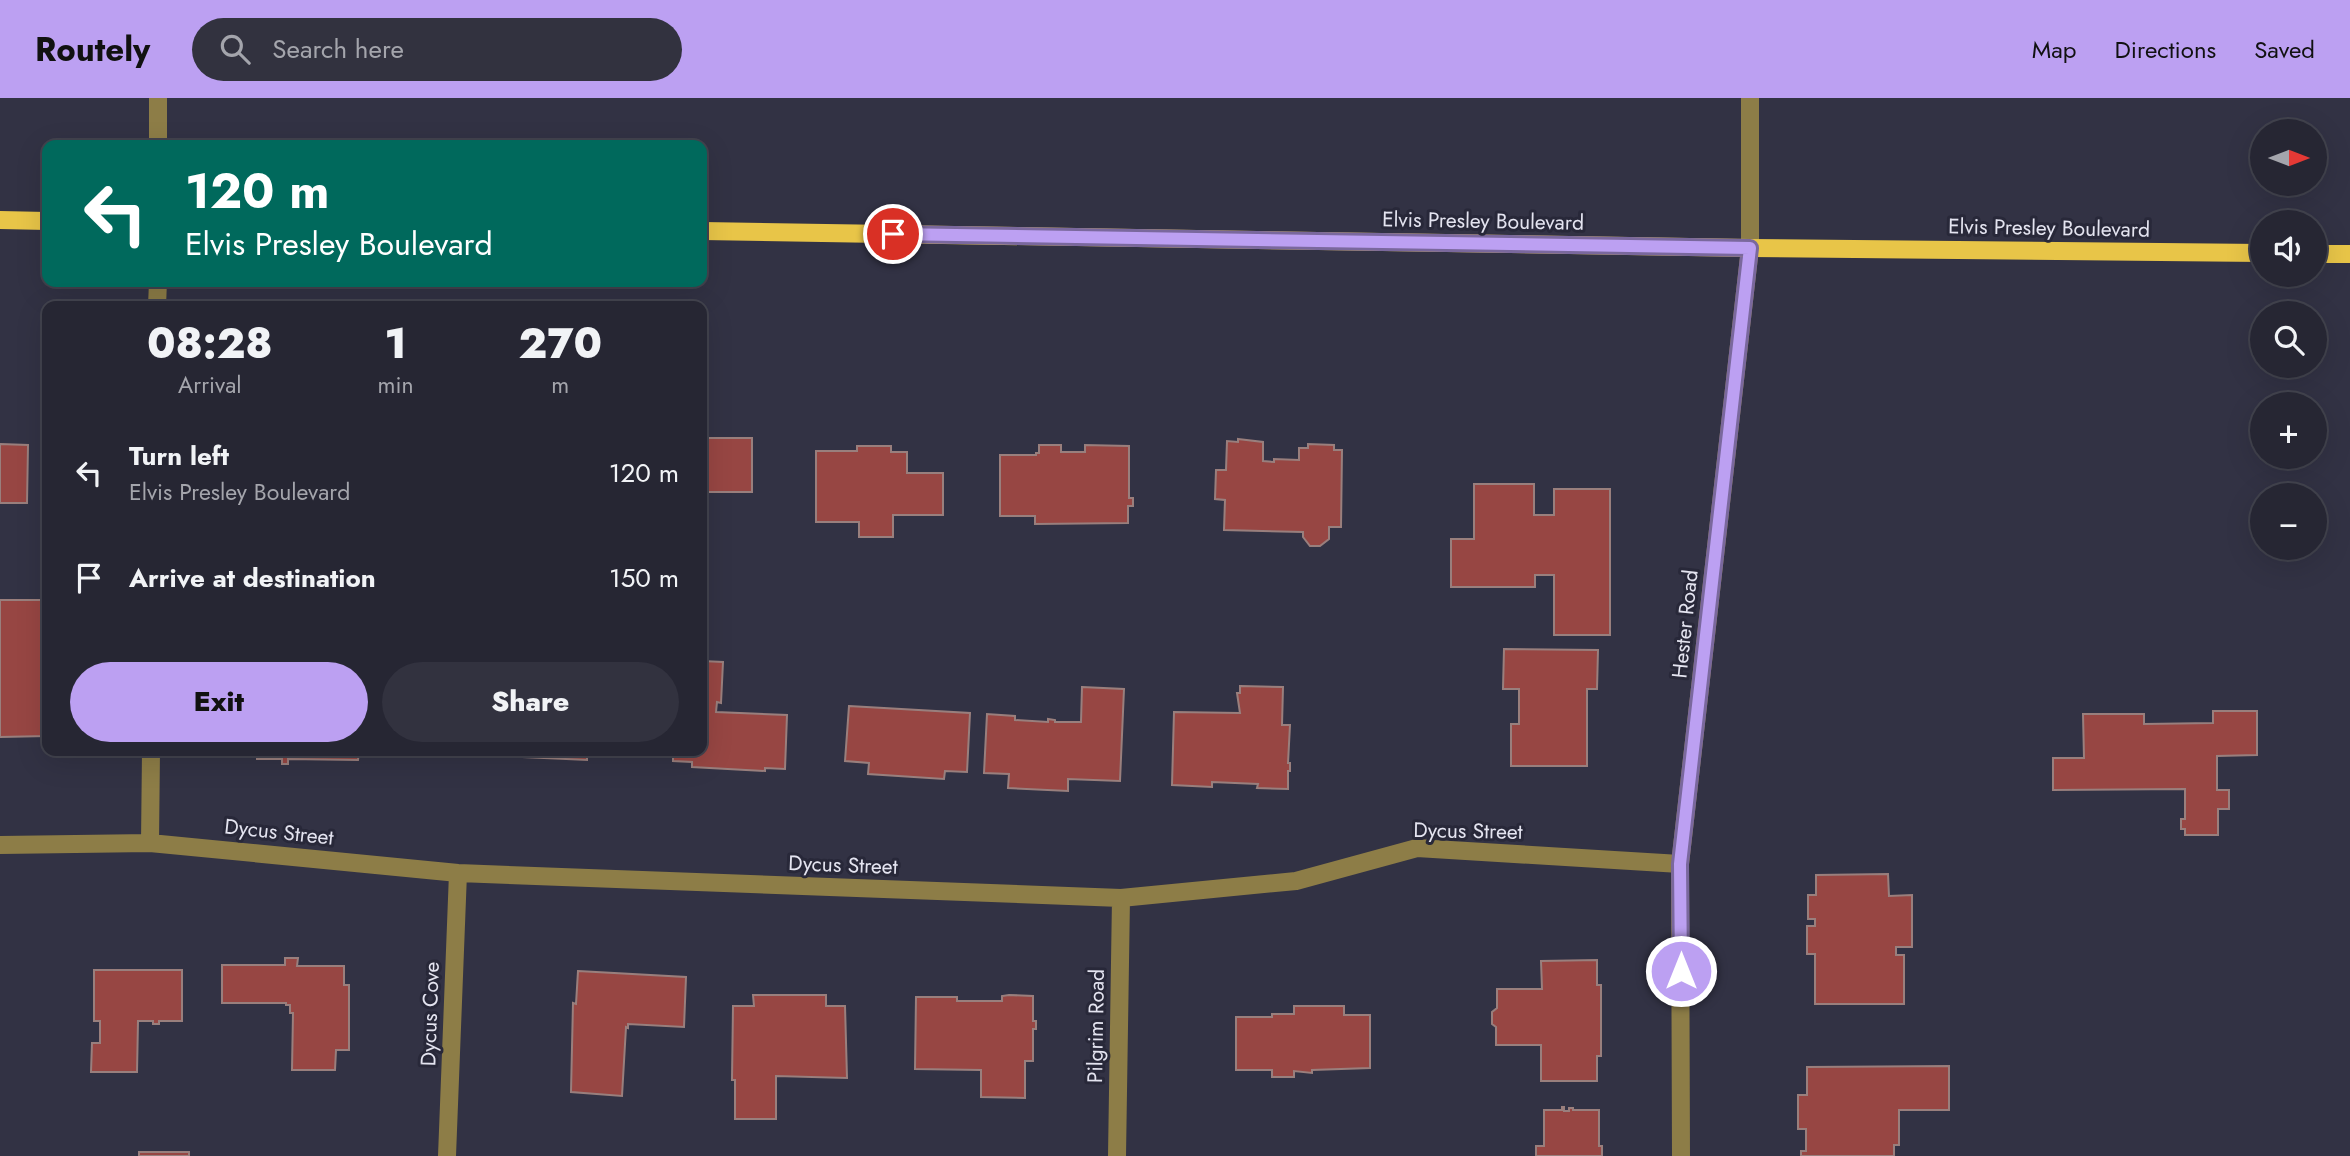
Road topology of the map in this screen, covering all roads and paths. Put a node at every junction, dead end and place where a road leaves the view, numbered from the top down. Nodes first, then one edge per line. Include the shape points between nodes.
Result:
1 (158, 98) edge
2 (1750, 98) edge
3 (158, 140) edge
4 (0, 220) edge
5 (42, 221) edge
6 (707, 231) edge
7 (1750, 248) junction
8 (2250, 253) edge
9 (2327, 254) edge
10 (2350, 254) edge
11 (151, 756) edge
12 (150, 843) junction
13 (0, 845) edge
14 (1680, 864) junction
15 (458, 873) junction
16 (1121, 898) junction
17 (447, 1156) edge
18 (1117, 1156) edge
19 (1681, 1156) edge

1 - 3 street
2 - 7 street, Hester Road
4 - 5 main road
6 - 7 main road, Elvis Presley Boulevard
7 - 8 main road, Elvis Presley Boulevard
7 - 14 street, Hester Road
9 - 10 main road
11 - 12 street
12 - 13 street, Dycus Street
12 - 15 street, Dycus Street
14 - 16 street, Dycus Street via 1417,848 1296,881
14 - 19 street, Hester Road
15 - 16 street, Dycus Street
15 - 17 street, Dycus Cove
16 - 18 street, Pilgrim Road

